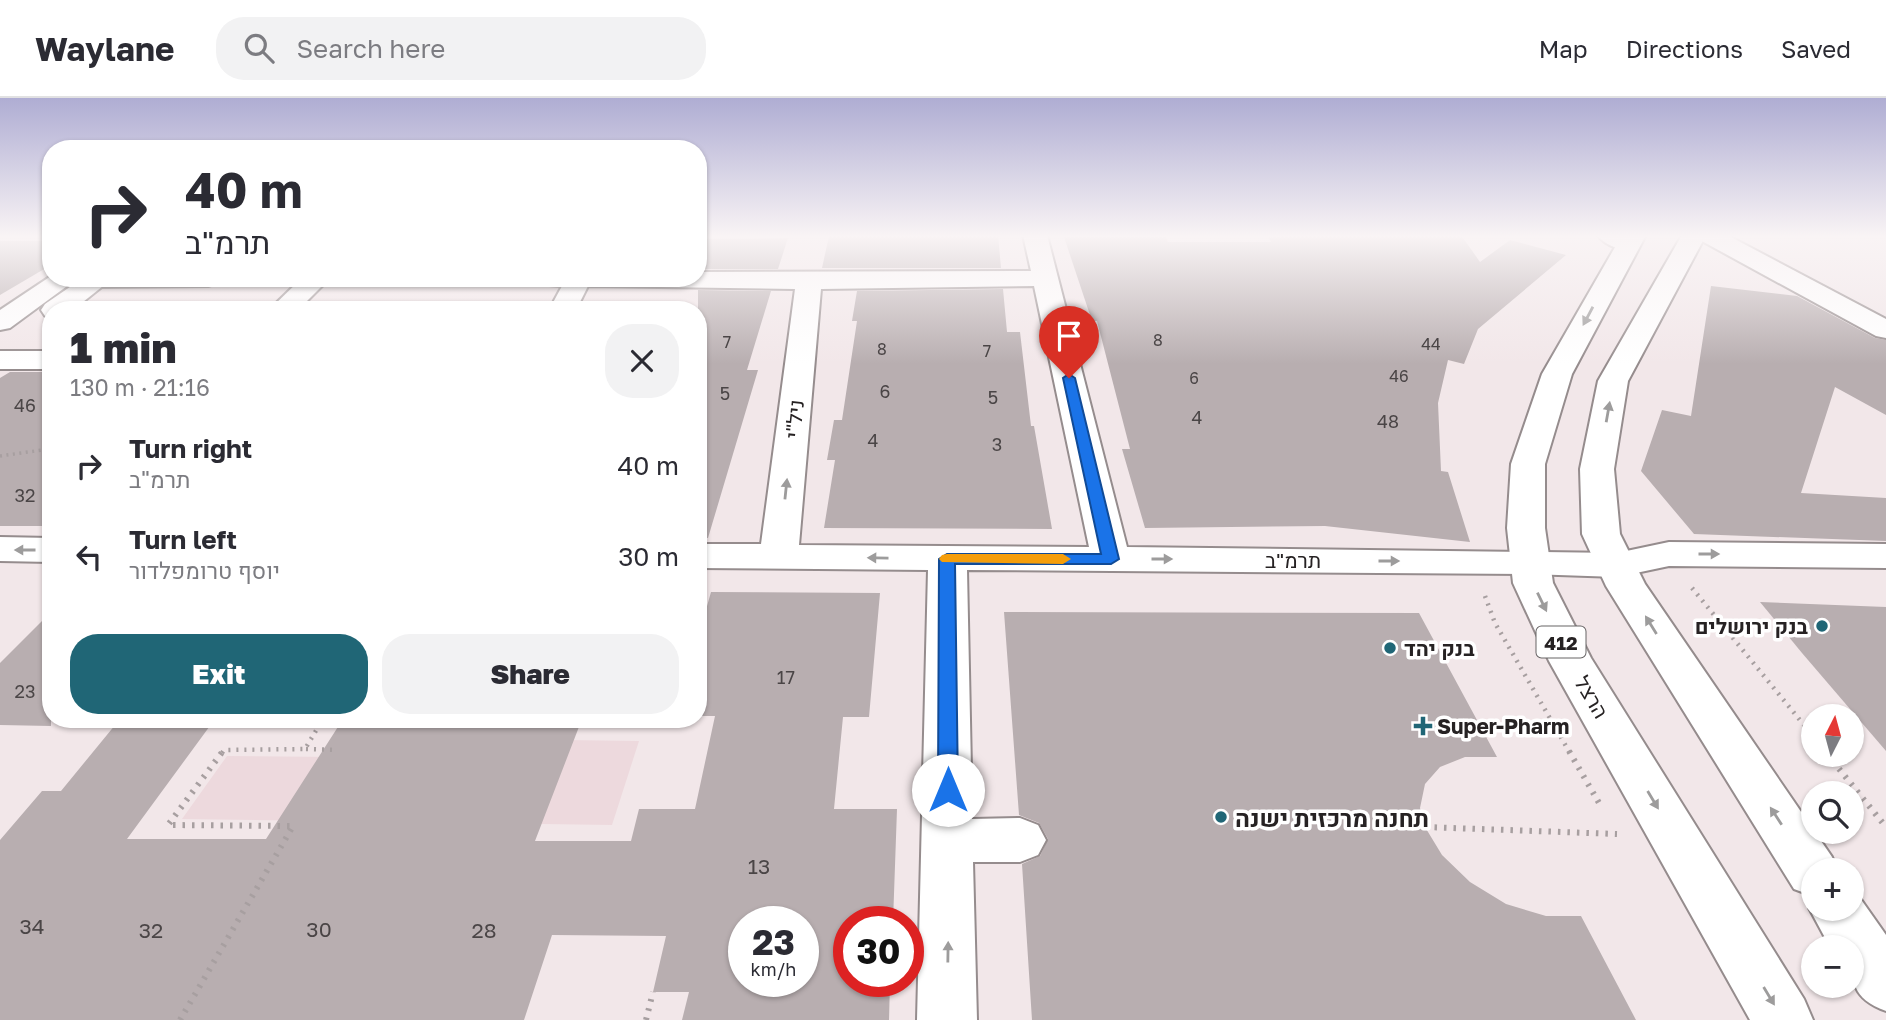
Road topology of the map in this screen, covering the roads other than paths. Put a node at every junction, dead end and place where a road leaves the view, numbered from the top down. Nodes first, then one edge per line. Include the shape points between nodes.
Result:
1 (1044, 278) edge
2 (1046, 278) edge
3 (1604, 278) edge
4 (1670, 278) edge
5 (1789, 278) edge
6 (707, 280) edge
7 (809, 281) junction
8 (51, 287) edge
9 (88, 287) edge
10 (307, 287) edge
11 (67, 301) edge
12 (292, 301) edge
13 (42, 319) edge
14 (0, 321) edge
15 (1886, 330) edge
16 (0, 348) edge
17 (0, 360) edge
18 (42, 360) edge
19 (0, 549) edge
20 (42, 550) edge
21 (707, 556) edge
22 (1886, 556) edge
23 (779, 557) junction
24 (947, 559) junction
25 (1111, 559) junction
26 (1529, 562) junction
27 (1617, 565) junction
28 (1020, 840) dead end
29 (949, 841) junction
30 (1803, 858) edge
31 (1845, 921) edge
32 (1886, 984) edge
33 (947, 1020) edge
34 (1783, 1020) edge

1 - 7 street
2 - 25 street
3 -> 26 street, הרצל / 412 via 1557,374 1528,464
27 -> 4 street via 1601,534 1597,469 1613,381
5 - 15 street
6 - 7 street
23 -> 7 street, ניל"י
8 - 14 street
9 - 11 street
10 - 12 street
13 - 16 street
17 - 18 street
20 -> 19 street
21 - 23 street, תרמ"ב
27 -> 22 street, תרמ"ב via 1669,554
24 -> 23 street, תרמ"ב
24 - 25 street, תרמ"ב
24 - 29 street
25 -> 26 street, תרמ"ב
26 - 27 street, תרמ"ב
26 -> 34 street, הרצל / 412 via 1533,583 1571,661
30 -> 27 street via 1669,654
28 - 29 street
33 -> 29 street
31 - 32 street

